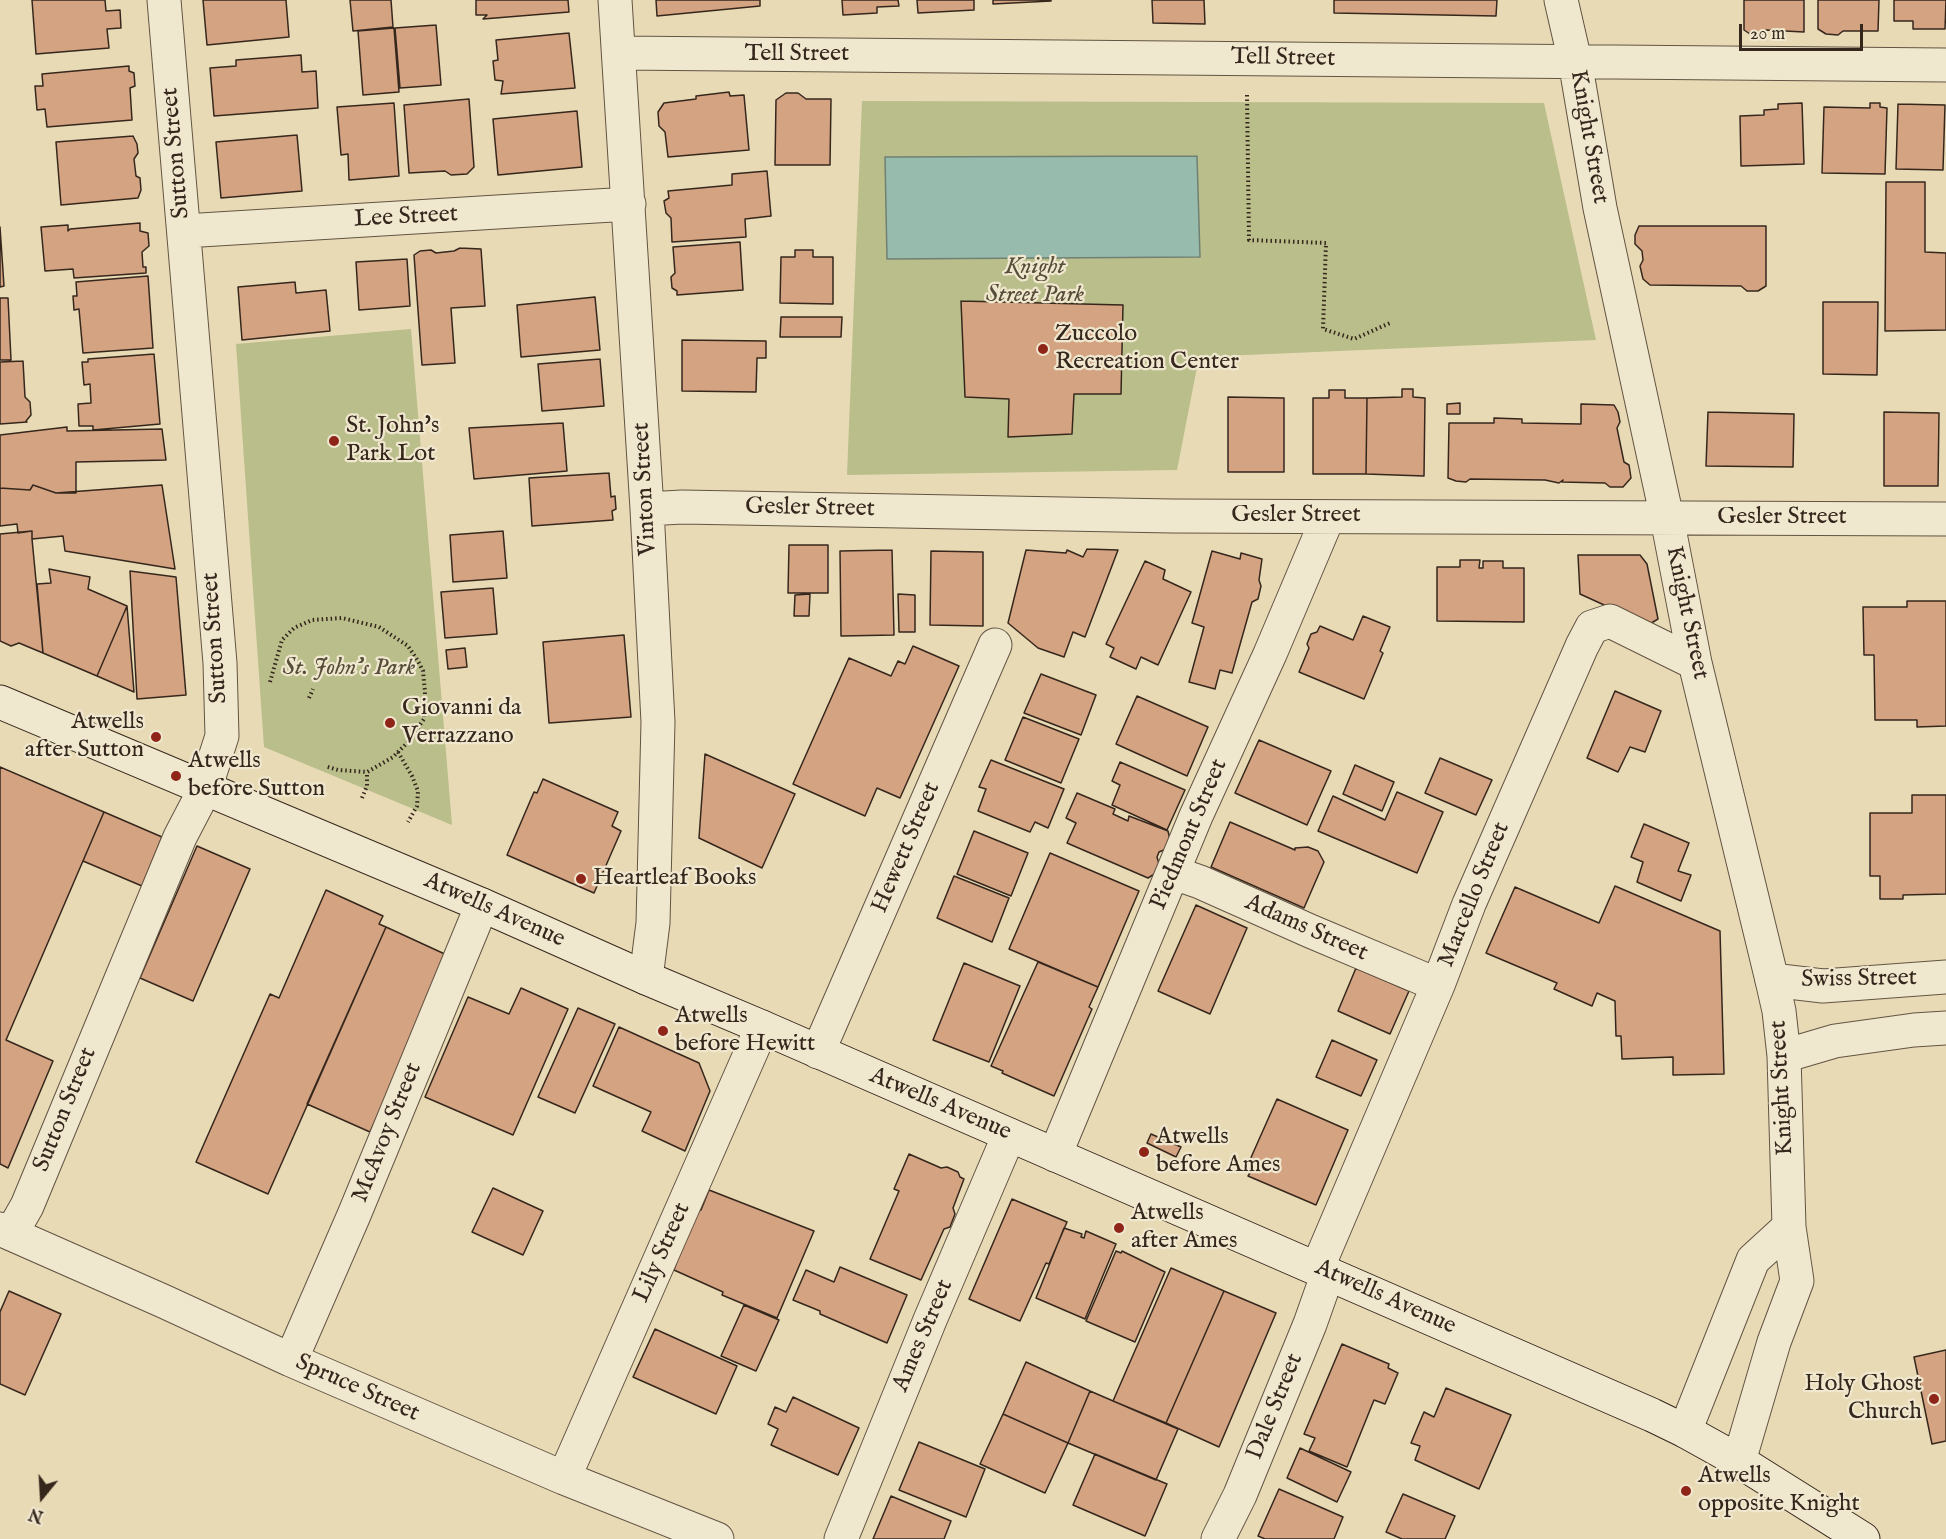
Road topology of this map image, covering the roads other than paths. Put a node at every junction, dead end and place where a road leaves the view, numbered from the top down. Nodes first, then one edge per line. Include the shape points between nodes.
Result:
1 (164, 0) edge
2 (615, 0) edge
3 (1561, 0) edge
4 (619, 53) junction
5 (1575, 61) junction
6 (1946, 65) edge
7 (629, 204) junction
8 (183, 231) junction
9 (647, 509) junction
10 (1328, 517) junction
11 (1667, 518) junction
12 (1946, 519) edge
13 (995, 645) dead end
14 (1695, 663) junction
15 (0, 702) edge
16 (205, 789) junction
17 (1174, 873) junction
18 (482, 905) junction
19 (1946, 977) edge
20 (646, 978) junction
21 (1772, 980) junction
22 (1438, 985) junction
23 (762, 1027) junction
24 (1946, 1028) edge
25 (818, 1052) junction
26 (1784, 1056) junction
27 (1009, 1135) junction
28 (1055, 1155) junction
29 (1789, 1227) junction
30 (5, 1231) edge
31 (1322, 1271) junction
32 (291, 1360) junction
33 (1685, 1431) junction
34 (1738, 1461) junction
35 (564, 1479) junction
36 (717, 1539) edge
37 (841, 1539) edge
38 (1218, 1539) edge
39 (1863, 1539) edge

1 - 8 street, Sutton Street
2 - 4 street, Vinton Street
3 - 5 street, Knight Street
4 - 5 street, Tell Street
4 - 7 street, Vinton Street
5 - 6 street, Tell Street
5 - 11 street, Knight Street via 1600,208
7 - 8 street, Lee Street
7 - 9 street, Vinton Street
8 - 16 street, Sutton Street via 220,663 222,736
9 - 10 street, Gesler Street
9 - 20 street, Vinton Street via 658,722 653,923
10 - 11 street, Gesler Street
10 - 17 street, Piedmont Street
11 - 12 street, Gesler Street
11 - 14 street, Knight Street
13 - 25 street, Hewett Street
14 - 21 street, Knight Street
14 - 22 street, Marcello Street via 1610,621 1592,627 1469,904
15 - 16 street, Atwells Avenue
16 - 18 street, Atwells Avenue
16 - 30 street, Sutton Street via 180,837 27,1206
17 - 22 street, Adams Street
17 - 28 street, Piedmont Street
18 - 20 street, Atwells Avenue
18 - 32 street, McAvoy Street
19 - 21 street, Swiss Street via 1823,986
20 - 23 street, Atwells Avenue
21 - 26 street, Knight Street
22 - 31 street, Marcello Street
23 - 25 street, Atwells Avenue
23 - 35 street, Lily Street
24 - 26 street via 1835,1041
25 - 27 street, Atwells Avenue
26 - 29 street, Knight Street
27 - 28 street, Atwells Avenue
27 - 37 street, Ames Street
28 - 31 street, Atwells Avenue
29 - 33 street via 1753,1260
29 - 34 street, Knight Street via 1797,1281
30 - 32 street, Spruce Street
31 - 33 street, Atwells Avenue
31 - 38 street, Dale Street via 1310,1324
32 - 35 street, Spruce Street
33 - 34 street, Atwells Avenue
34 - 39 street, Atwells Avenue
35 - 36 street, Spruce Street

